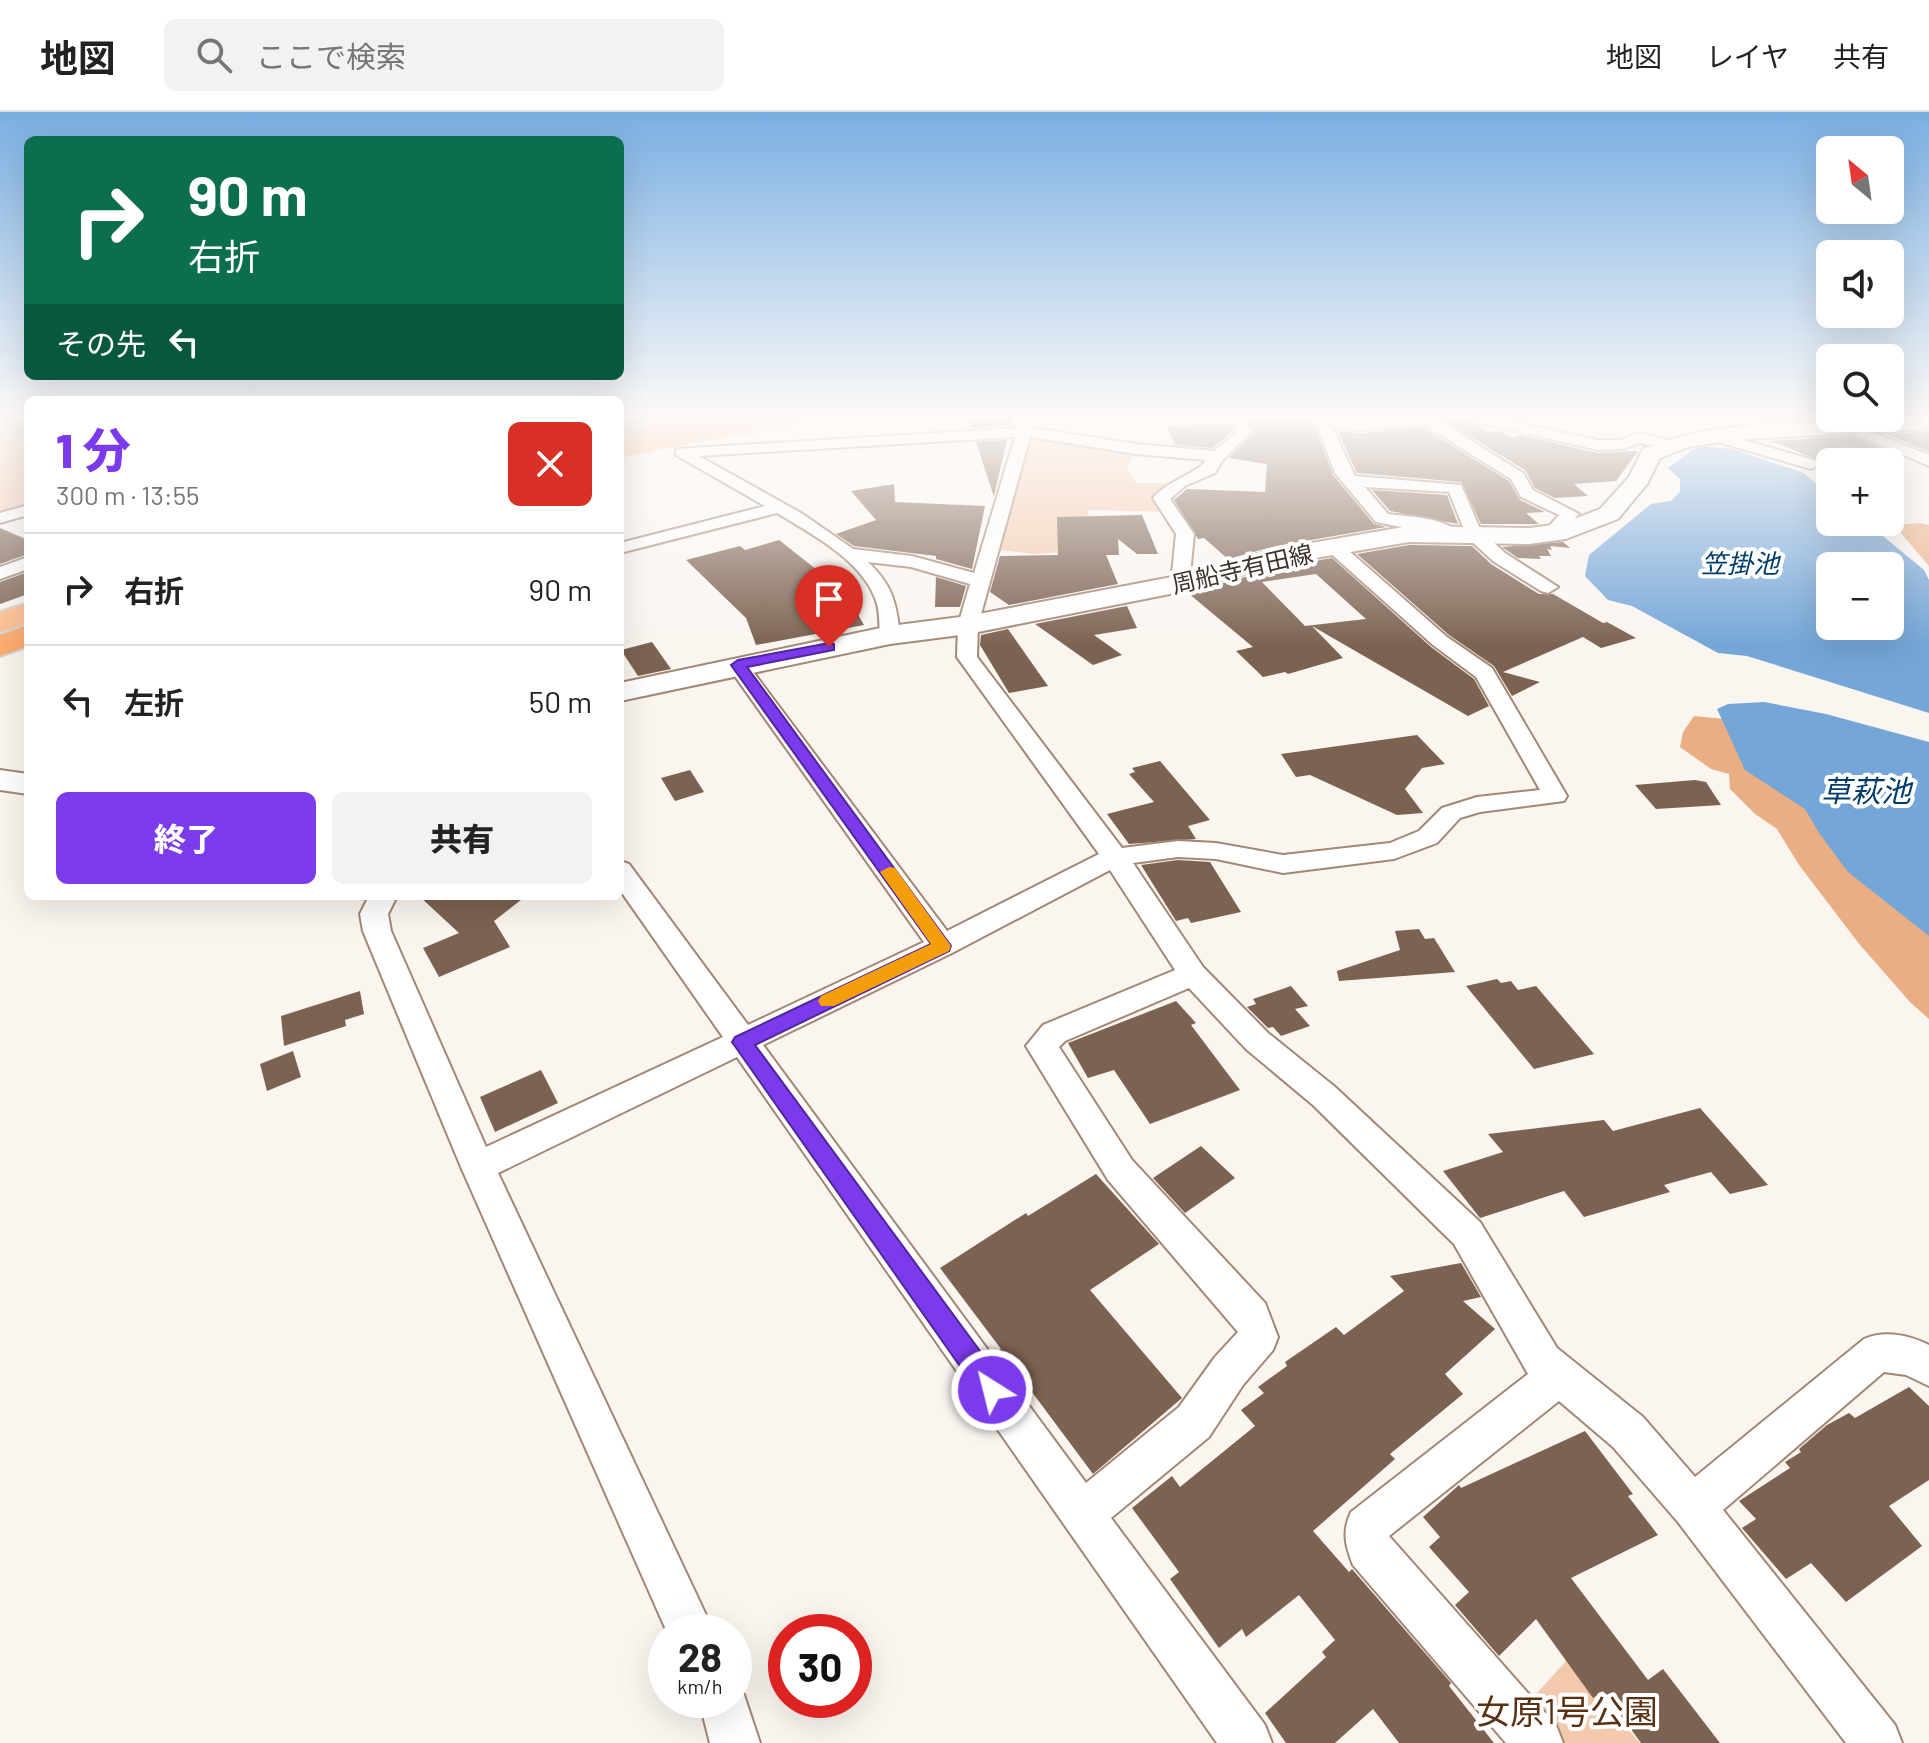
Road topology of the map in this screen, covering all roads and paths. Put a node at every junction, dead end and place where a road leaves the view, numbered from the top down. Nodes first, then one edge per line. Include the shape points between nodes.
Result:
1 (754, 495) edge
2 (1007, 495) edge
3 (1164, 495) edge
4 (1363, 495) edge
5 (1456, 495) edge
6 (1531, 495) edge
7 (1625, 495) edge
8 (776, 508) junction
9 (24, 511) edge
10 (0, 518) edge
11 (1462, 533) junction
12 (1552, 533) junction
13 (624, 547) edge
14 (1334, 547) junction
15 (849, 554) junction
16 (24, 564) edge
17 (0, 573) edge
18 (981, 581) junction
19 (1180, 584) junction
20 (1548, 587) dead end
21 (24, 614) edge
22 (0, 623) edge
23 (24, 624) edge
24 (968, 625) junction
25 (0, 633) edge
26 (890, 635) junction
27 (24, 637) edge
28 (0, 646) edge
29 (24, 646) edge
30 (0, 655) edge
31 (738, 665) junction
32 (624, 691) edge
33 (0, 780) edge
34 (24, 783) edge
35 (1115, 857) junction
36 (624, 876) edge
37 (381, 900) edge
38 (942, 946) junction
39 (1193, 974) junction
40 (742, 1042) junction
41 (478, 1167) junction
42 (1929, 1367) edge
43 (1559, 1375) junction
44 (1693, 1507) junction
45 (1082, 1514) junction
46 (683, 1614) edge
47 (728, 1718) edge
48 (735, 1743) edge
49 (1247, 1743) edge
50 (1538, 1743) edge
51 (1877, 1743) edge

1 - 8 street
2 - 18 street
3 - 19 street via 1161,498 1185,534
4 - 11 street via 1382,518
5 - 11 street
6 - 12 street via 1570,514
7 - 12 main road, 周船寺有田線 via 1609,514
8 - 13 street
8 - 15 street
9 - 10 street
11 - 12 main road, 周船寺有田線
11 - 14 main road, 周船寺有田線 via 1409,534
11 - 20 street
14 - 19 main road, 周船寺有田線
14 - 35 street via 1484,673 1555,796 1451,813 1428,837 1394,851 1283,864 1178,849
15 - 18 street via 912,562
15 - 26 street via 867,569 885,597
16 - 17 street
18 - 24 street
19 - 24 main road, 周船寺有田線
21 - 22 highway
23 - 25 highway
24 - 26 main road, 周船寺有田線
24 - 35 street via 967,657
26 - 31 main road, 周船寺有田線
27 - 28 highway
29 - 30 highway
31 - 32 main road, 周船寺有田線
31 - 38 street
33 - 34 main road
35 - 38 street
35 - 39 street
36 - 40 street
37 - 41 street via 374,914 377,931
38 - 40 street
39 - 43 street via 1257,1041 1324,1096 1467,1233 1543,1362
39 - 45 street via 1054,1033 1042,1046 1110,1158 1251,1316 1259,1337 1194,1422
40 - 41 street
40 - 45 street
41 - 46 street
42 - 44 street via 1912,1357 1878,1352
43 - 44 street via 1628,1432
43 - 50 street via 1366,1527 1369,1549
44 - 51 street
45 - 49 street
47 - 48 street

